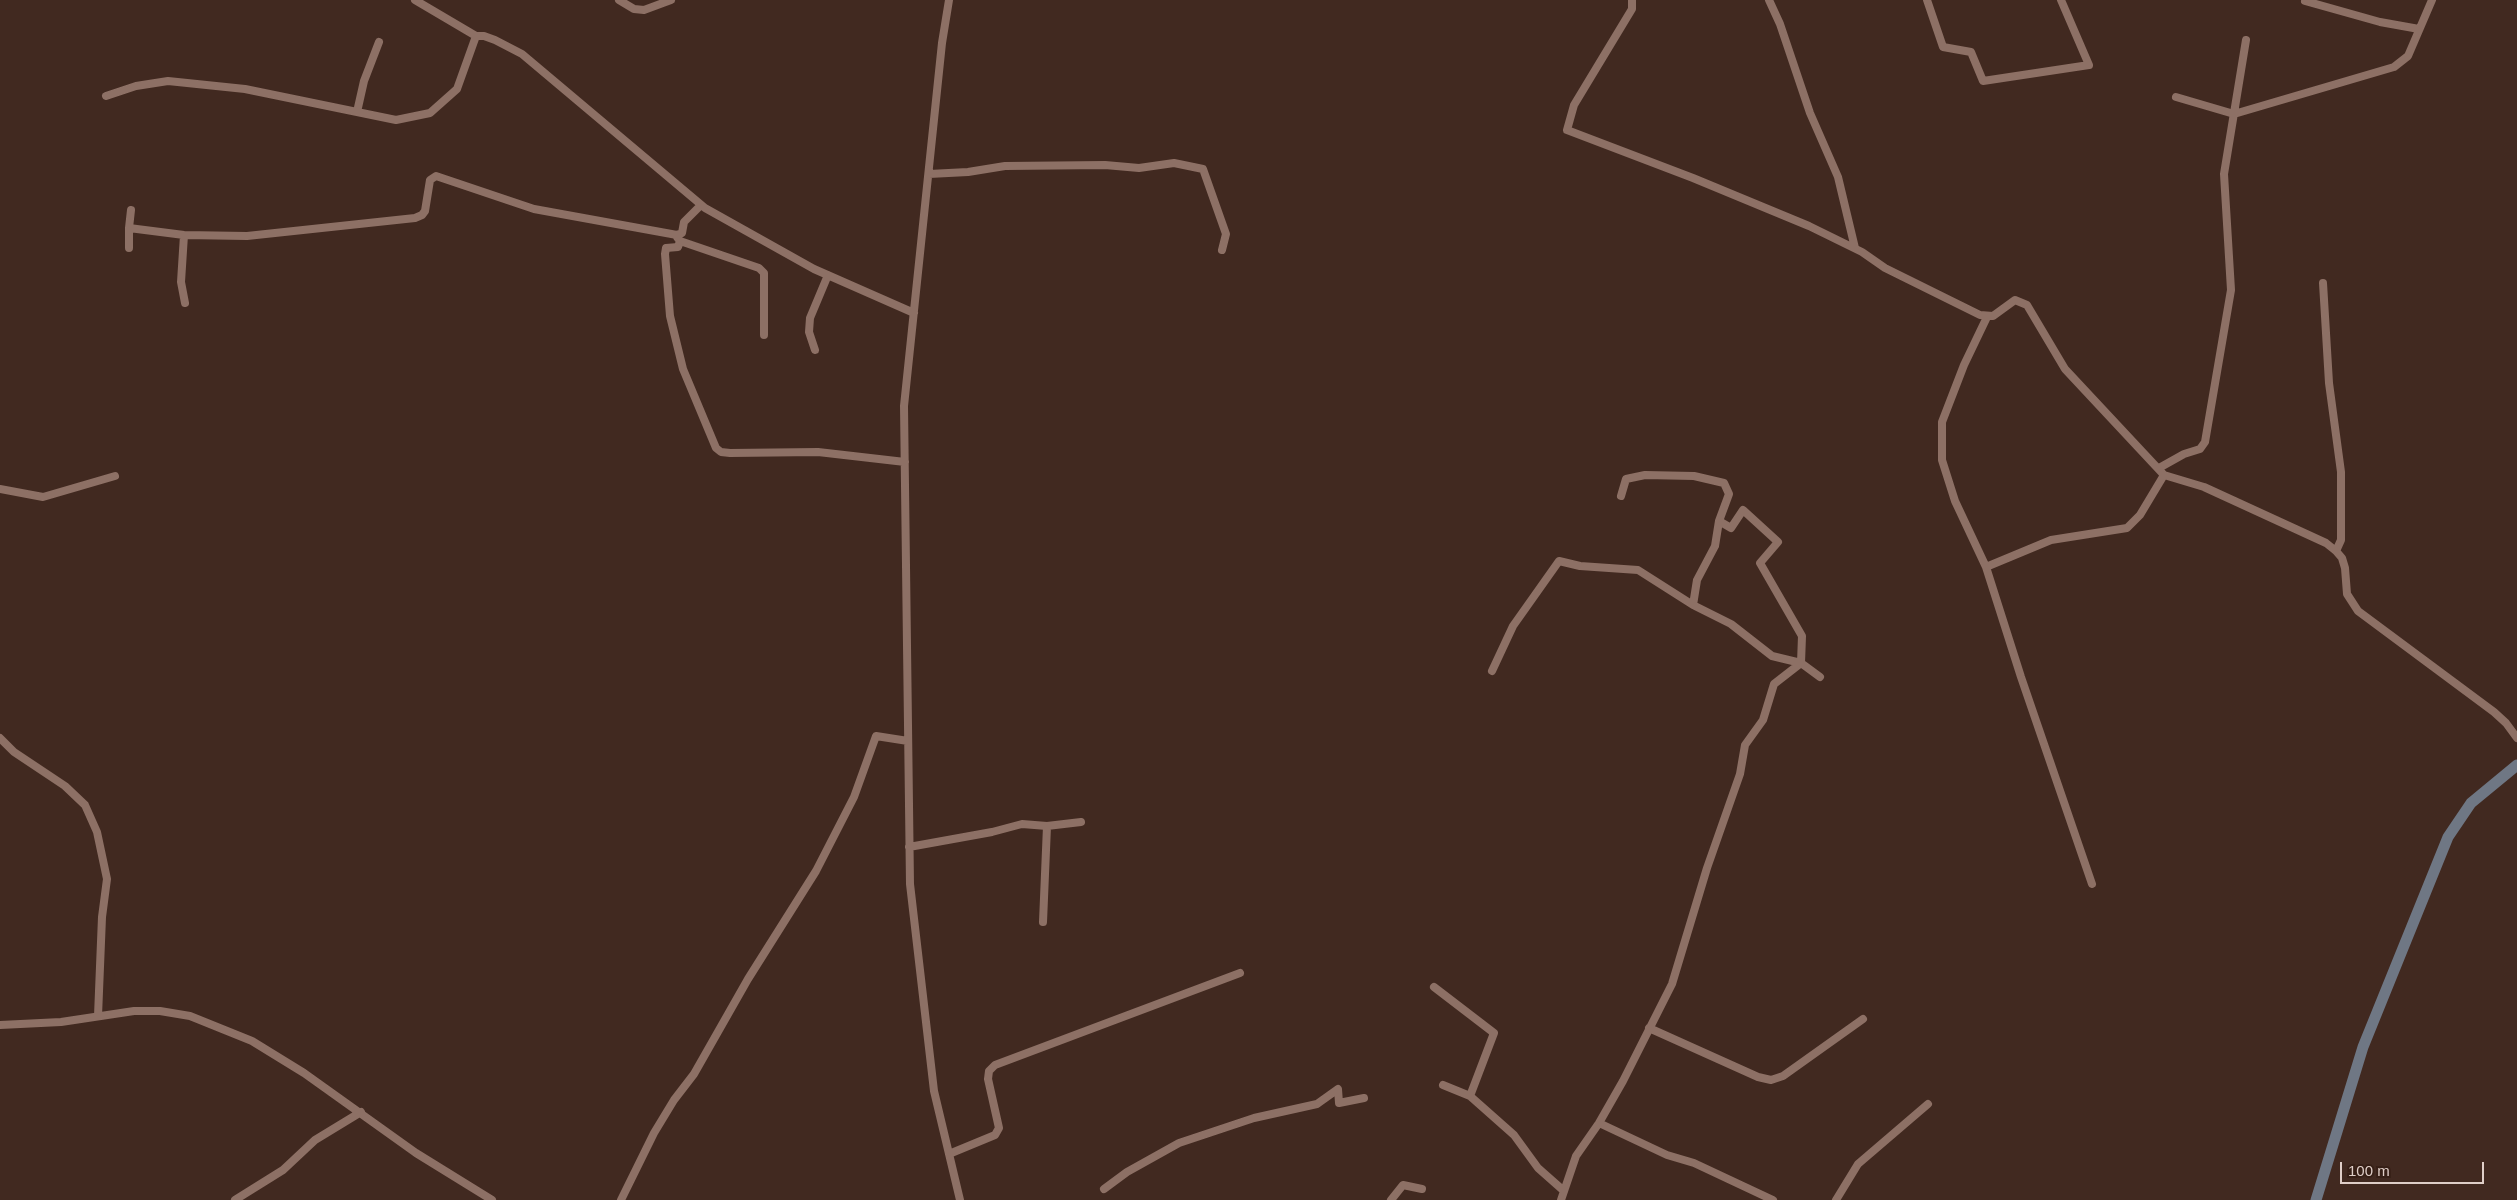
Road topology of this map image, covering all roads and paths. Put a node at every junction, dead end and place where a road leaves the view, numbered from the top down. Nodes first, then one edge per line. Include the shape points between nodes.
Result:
1 (414, 0) edge
2 (619, 0) edge
3 (671, 0) edge
4 (949, 0) edge
5 (1632, 0) edge
6 (1769, 0) edge
7 (1927, 0) edge
8 (2061, 0) edge
9 (2432, 0) edge
10 (2305, 1) edge
11 (2419, 29) junction
12 (476, 36) junction
13 (2246, 40) dead end
14 (380, 42) dead end
15 (106, 96) dead end
16 (2176, 97) dead end
17 (357, 112) junction
18 (2234, 114) junction
19 (929, 174) junction
20 (701, 205) junction
21 (131, 210) dead end
22 (129, 228) junction
23 (184, 235) junction
24 (679, 238) junction
25 (128, 248) dead end
26 (1855, 248) junction
27 (1222, 250) dead end
28 (828, 275) junction
29 (2323, 283) dead end
30 (185, 303) dead end
31 (914, 313) junction
32 (1987, 316) junction
33 (764, 335) dead end
34 (815, 350) dead end
35 (905, 462) junction
36 (2161, 472) junction
37 (115, 476) dead end
38 (0, 489) edge
39 (1621, 496) dead end
40 (1719, 521) junction
41 (2336, 551) junction
42 (1986, 567) junction
43 (1693, 605) junction
44 (1801, 663) junction
45 (1492, 671) dead end
46 (1820, 677) dead end
47 (0, 738) edge
48 (2517, 738) edge
49 (908, 741) junction
50 (2517, 765) edge
51 (1081, 822) dead end
52 (1047, 826) junction
53 (909, 847) junction
54 (2092, 884) dead end
55 (1043, 922) dead end
56 (1240, 973) dead end
57 (1434, 987) dead end
58 (98, 1016) junction
59 (1863, 1019) dead end
60 (0, 1026) edge
61 (1649, 1028) junction
62 (1443, 1084) dead end
63 (1470, 1096) junction
64 (1364, 1098) dead end
65 (1928, 1104) dead end
66 (361, 1112) junction
67 (1599, 1123) junction
68 (949, 1154) junction
69 (1104, 1189) dead end
70 (1422, 1189) dead end
71 (1564, 1191) junction
72 (235, 1200) edge
73 (492, 1200) edge
74 (621, 1200) edge
75 (960, 1200) edge
76 (1391, 1200) edge
77 (1562, 1200) edge
78 (1774, 1200) edge
79 (1836, 1200) edge
80 (2316, 1200) edge

1 - 12 street
2 - 3 street via 634,9 644,10
4 - 19 street
5 - 26 street via 1632,9 1574,104 1567,130 1745,199
6 - 26 street via 1810,113 1838,177
7 - 8 street via 1944,47 1971,52 1983,81 2089,65
9 - 11 street
10 - 11 street via 2380,22
11 - 18 street via 2408,56 2394,67
12 - 17 street via 456,89 430,113 396,120
12 - 20 street via 495,40 522,54
13 - 18 street
14 - 17 street via 364,81
15 - 17 street via 136,86 168,81 245,90
16 - 18 street
18 - 36 street via 2224,174 2231,290 2205,442 2200,449 2184,454
19 - 27 street via 1005,166 1139,168 1174,163 1203,169 1226,234
19 - 31 street
20 - 24 street via 684,222
20 - 28 street
21 - 22 street
22 - 23 street
22 - 25 street
23 - 24 street via 246,236 416,218 425,211 430,180 436,176 534,208
23 - 30 street via 181,282
24 - 33 street via 759,268 764,273
24 - 35 street via 678,247 666,248 665,254 670,316 683,369 716,448 730,454 818,452
26 - 32 street via 1885,268
28 - 31 street
28 - 34 street via 810,318
29 - 41 street via 2329,374 2341,472 2341,540
31 - 35 street via 904,406
32 - 36 street via 1993,316 2016,300 2027,305 2065,370
32 - 42 street via 1942,422 1942,460 1955,501
35 - 49 street
36 - 41 street via 2204,487 2326,543
36 - 42 street via 2140,515 2127,528 2050,540
37 - 38 street via 42,498
39 - 40 street via 1626,479 1645,475 1694,476 1724,483 1729,494
40 - 43 street via 1715,546 1697,580
40 - 44 street via 1731,528 1743,510 1778,542 1760,563 1802,636
41 - 48 street via 2342,558 2347,594 2358,611 2494,712
42 - 54 street
43 - 44 street via 1731,624 1772,656
43 - 45 street via 1638,570 1580,566 1559,561 1513,626
44 - 46 street
44 - 61 street via 1774,684 1764,720 1745,745 1740,774 1672,984
47 - 58 street via 14,752 65,786 84,805 97,832 106,879
49 - 53 street
49 - 74 street via 876,736 854,797 816,871 748,979 694,1074 654,1133
50 - 80 street via 2471,803 2448,837 2363,1047
51 - 52 street
52 - 53 street via 1022,824
52 - 55 street
53 - 68 street via 910,884 934,1091
56 - 68 street via 995,1065 989,1071 988,1079 999,1128 995,1135
57 - 63 street via 1494,1033
58 - 60 street
58 - 66 street via 160,1011 190,1016 223,1028 252,1041
59 - 61 street via 1783,1076 1771,1080
61 - 67 street
62 - 63 street
63 - 71 street via 1514,1135 1538,1168
64 - 69 street via 1338,1103 1338,1089 1317,1104 1254,1118 1179,1143
65 - 79 street via 1858,1164
66 - 72 street via 315,1140 283,1170
66 - 73 street via 416,1153
67 - 71 street via 1576,1156
67 - 78 street
68 - 75 street
70 - 76 street via 1403,1185
71 - 77 street

